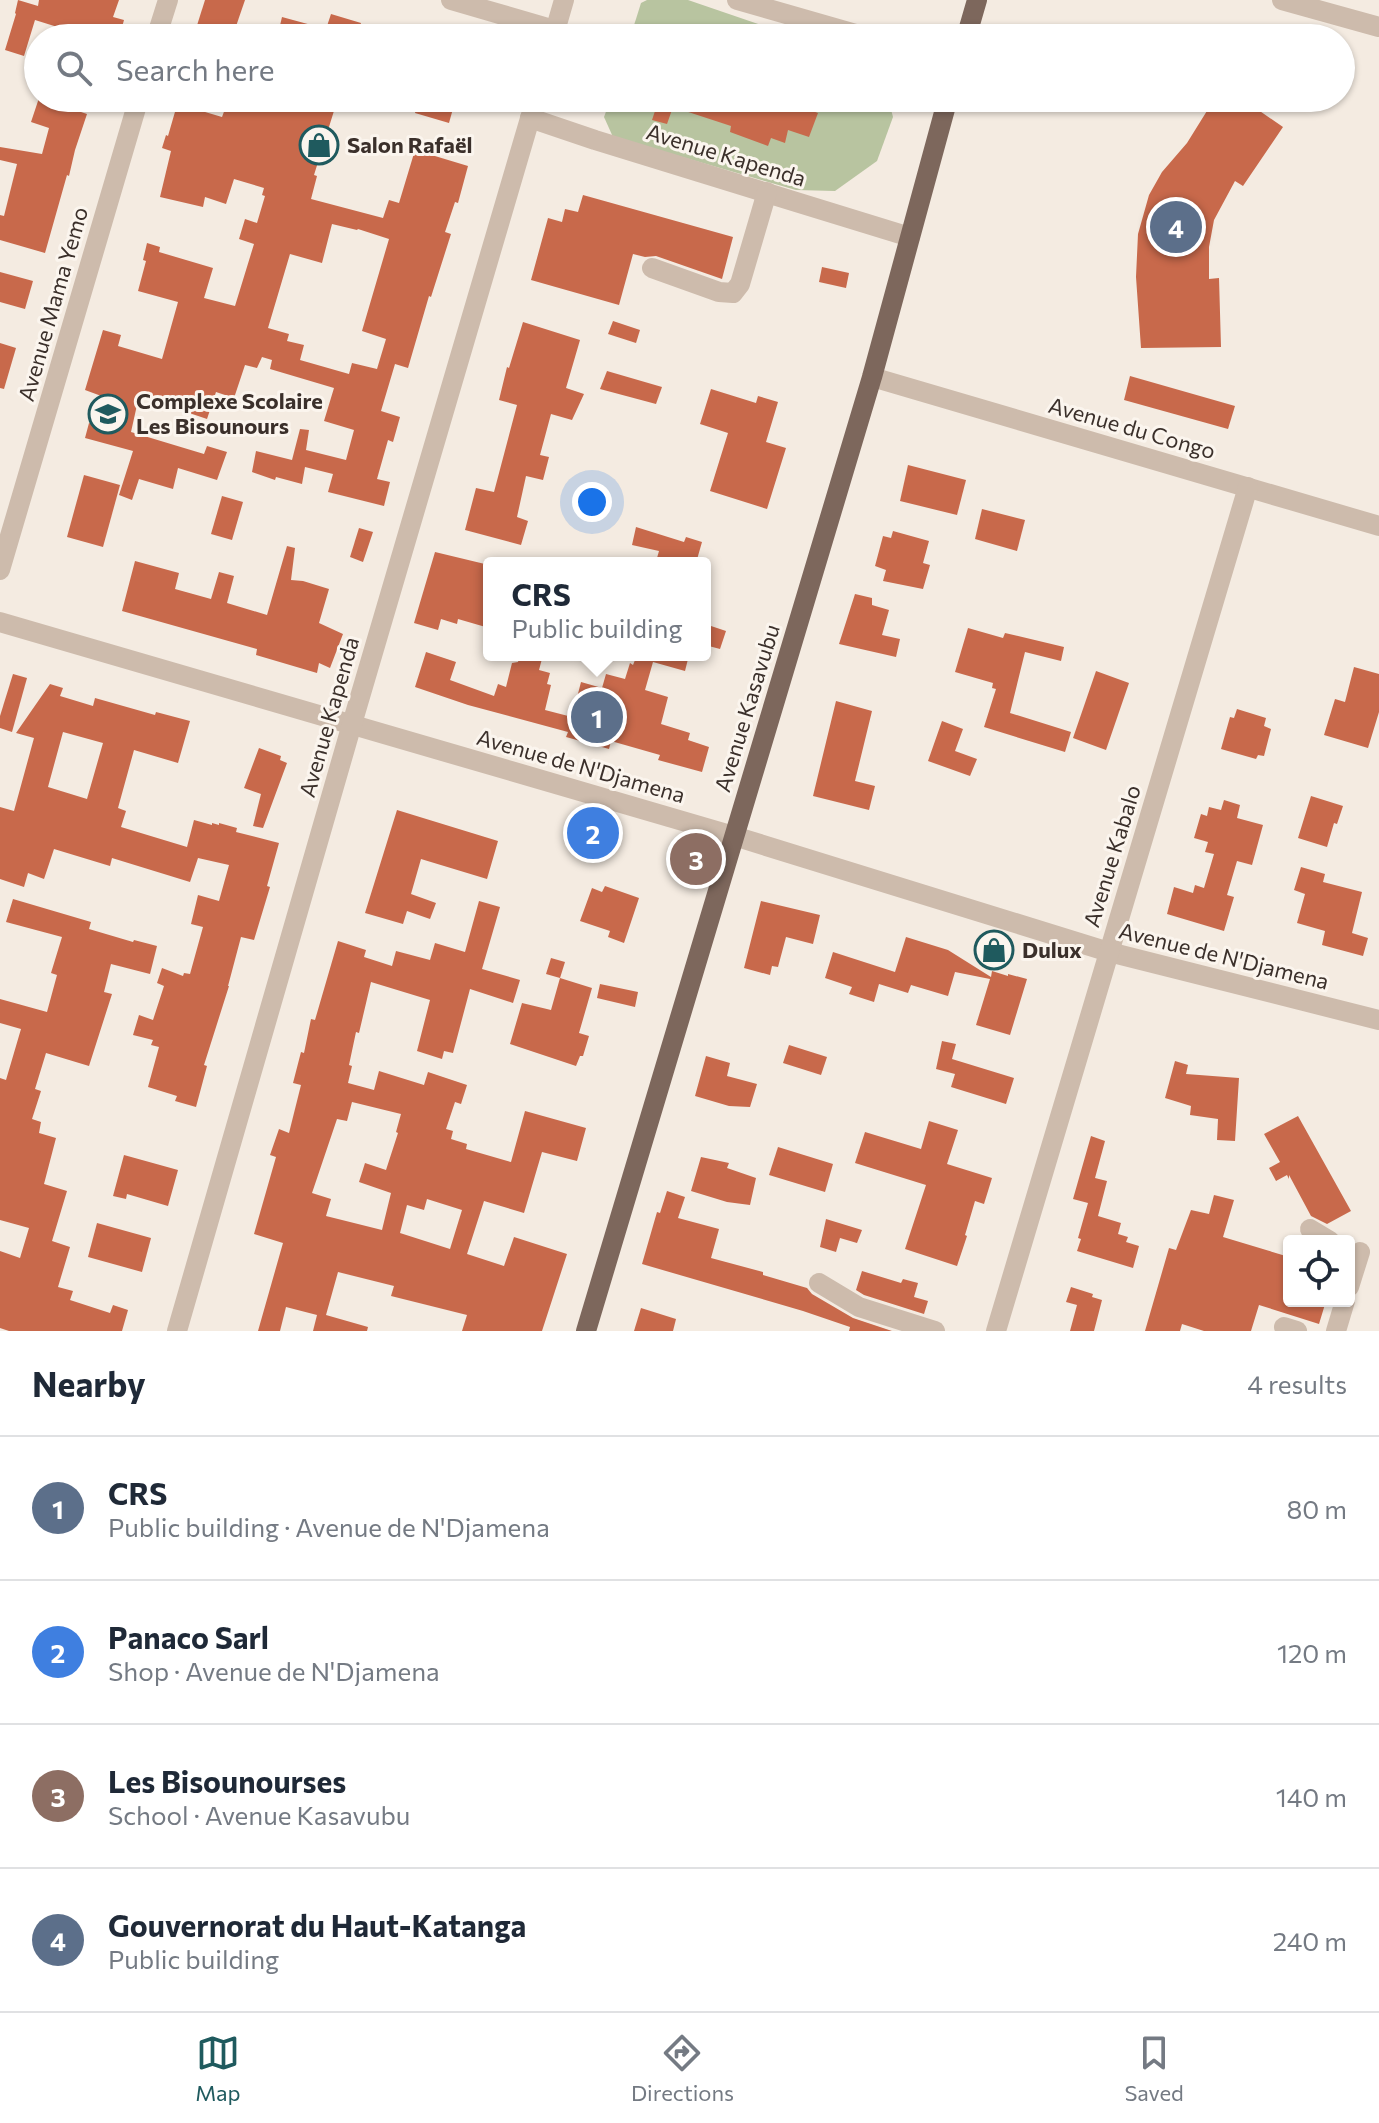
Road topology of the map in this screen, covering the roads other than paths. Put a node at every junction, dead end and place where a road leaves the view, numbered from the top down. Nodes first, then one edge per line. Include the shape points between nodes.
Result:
1 (168, 0) edge
2 (451, 0) edge
3 (564, 0) edge
4 (737, 0) edge
5 (977, 0) edge
6 (1282, 0) edge
7 (1377, 21) edge
8 (160, 24) edge
9 (524, 24) edge
10 (557, 24) edge
11 (821, 24) edge
12 (970, 24) edge
13 (135, 112) edge
14 (532, 112) edge
15 (542, 112) edge
16 (944, 112) edge
17 (767, 192) junction
18 (910, 237) junction
19 (652, 268) dead end
20 (872, 377) junction
21 (1248, 487) junction
22 (1379, 526) edge
23 (0, 570) edge
24 (0, 622) edge
25 (352, 724) junction
26 (734, 836) junction
27 (1109, 952) junction
28 (1379, 1020) edge
29 (1310, 1229) dead end
30 (1320, 1235) edge
31 (1363, 1252) edge
32 (1355, 1272) edge
33 (819, 1283) dead end
34 (1343, 1307) edge
35 (177, 1331) edge
36 (586, 1331) edge
37 (935, 1331) edge
38 (996, 1331) edge
39 (1336, 1331) edge

1 - 8 street
2 - 9 street
3 - 10 street
4 - 11 street
5 - 12 main road
6 - 7 street
13 - 23 street, Avenue Mama Yemo
14 - 25 street, Avenue Kapenda
15 - 17 street, Avenue Kapenda via 624,149
16 - 18 main road, Avenue Kasavubu
17 - 18 street, Avenue Kapenda
17 - 19 street via 733,293
18 - 20 main road, Avenue Kasavubu
20 - 21 street, Avenue du Congo
20 - 26 main road, Avenue Kasavubu
21 - 22 street, Avenue du Congo
21 - 27 street, Avenue Kabalo
24 - 25 street, Avenue de N'Djamena
25 - 26 street, Avenue de N'Djamena
25 - 35 street, Avenue Kapenda
26 - 27 street, Avenue de N'Djamena
26 - 36 main road, Avenue Kasavubu
27 - 28 street, Avenue de N'Djamena
27 - 38 street, Avenue Kabalo
29 - 30 street
31 - 32 street
33 - 37 street via 859,1307
34 - 39 street

